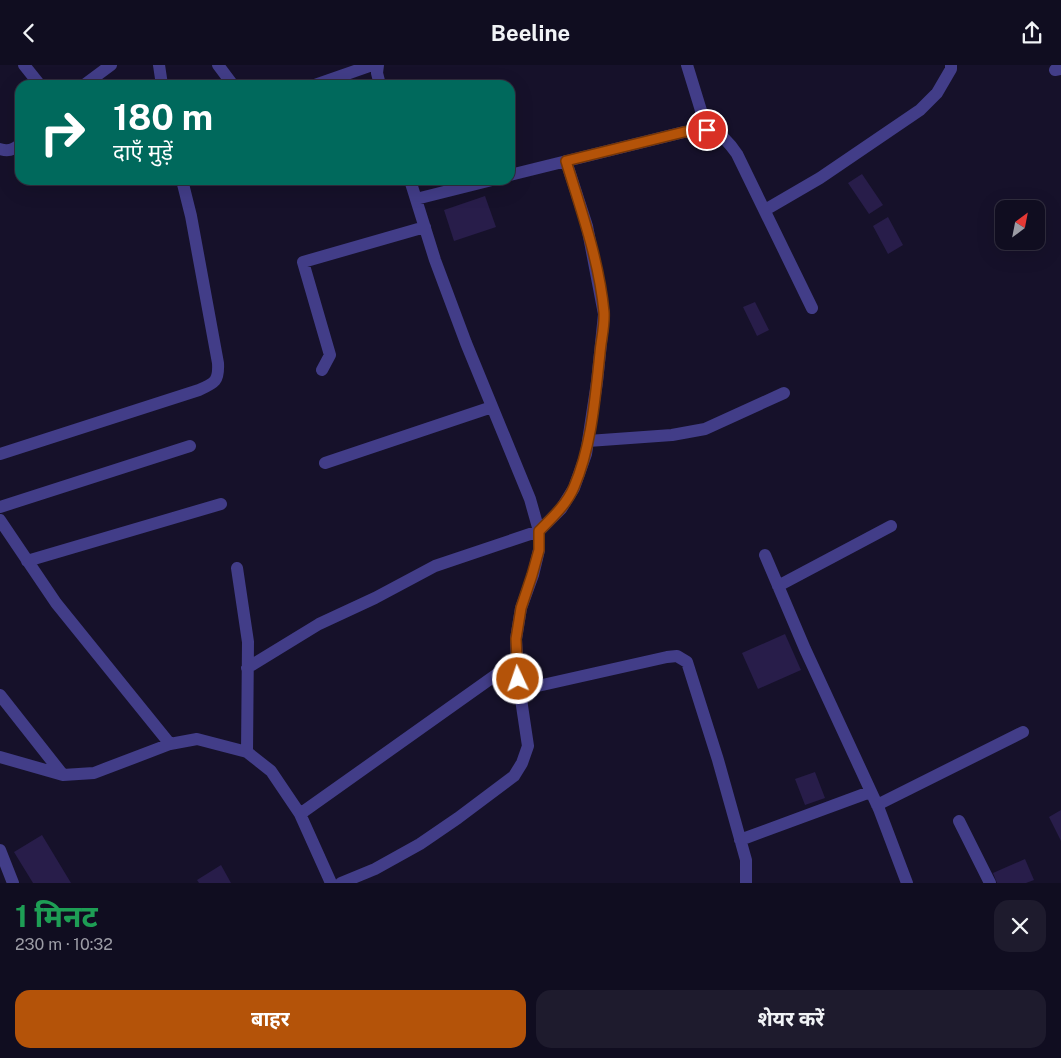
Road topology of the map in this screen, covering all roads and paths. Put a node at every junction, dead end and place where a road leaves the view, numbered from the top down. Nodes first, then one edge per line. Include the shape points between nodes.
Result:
1 (24, 65) edge
2 (111, 65) edge
3 (159, 65) edge
4 (218, 65) edge
5 (372, 65) edge
6 (378, 65) edge
7 (687, 65) edge
8 (951, 65) edge
9 (36, 80) edge
10 (91, 80) edge
11 (161, 80) edge
12 (229, 80) edge
13 (329, 80) edge
14 (379, 80) edge
15 (707, 130) junction
16 (15, 148) edge
17 (0, 149) edge
18 (566, 161) junction
19 (515, 174) edge
20 (183, 185) edge
21 (412, 185) edge
22 (472, 185) edge
23 (416, 199) junction
24 (765, 210) junction
25 (425, 227) junction
26 (812, 308) dead end
27 (322, 370) dead end
28 (784, 393) dead end
29 (492, 407) junction
30 (588, 441) junction
31 (190, 446) dead end
32 (0, 454) edge
33 (325, 463) dead end
34 (221, 504) dead end
35 (0, 507) edge
36 (0, 520) edge
37 (891, 526) dead end
38 (539, 531) junction
39 (765, 555) dead end
40 (27, 561) junction
41 (237, 568) dead end
42 (778, 586) junction
43 (517, 660) junction
44 (247, 668) junction
45 (520, 690) junction
46 (0, 695) edge
47 (1023, 732) dead end
48 (170, 744) junction
49 (247, 752) junction
50 (0, 757) edge
51 (63, 775) junction
52 (870, 792) junction
53 (876, 805) junction
54 (300, 814) junction
55 (959, 821) dead end
56 (740, 839) junction
57 (0, 850) edge
58 (13, 883) edge
59 (331, 883) edge
60 (341, 883) edge
61 (746, 883) edge
62 (907, 883) edge
63 (990, 883) edge

1 - 9 street
2 - 10 street
3 - 11 street
4 - 12 street
5 - 13 street
6 - 14 street
7 - 15 street
8 - 24 street via 937,93 920,110 820,178
15 - 18 street via 684,132
15 - 24 street via 719,134 737,153
16 - 17 street
18 - 19 street
18 - 30 street via 587,226 604,314
20 - 32 street via 218,363 216,379 199,390
21 - 23 street
22 - 23 street
23 - 25 street
24 - 26 street
25 - 27 street via 303,261 330,355
25 - 29 street via 462,334
28 - 30 street via 698,431 640,439
29 - 33 street
29 - 38 street via 530,499
30 - 38 street via 574,488 561,509
31 - 35 street
34 - 40 street
36 - 40 street
37 - 42 street
38 - 43 street via 539,550 521,608 516,639
38 - 44 street via 435,566 320,624
39 - 42 street
40 - 48 street via 56,603
41 - 44 street via 248,641
42 - 52 street
43 - 45 street
43 - 54 street
44 - 49 street
45 - 56 street via 667,657 681,658 692,676
45 - 60 street via 528,746 514,776 420,844
46 - 51 street
47 - 53 street
48 - 49 street via 197,739
48 - 51 street via 94,773
49 - 54 street via 271,771
50 - 51 street
52 - 53 street
52 - 56 street
53 - 62 street
54 - 59 street
55 - 63 street
56 - 61 street via 746,860
57 - 58 street

